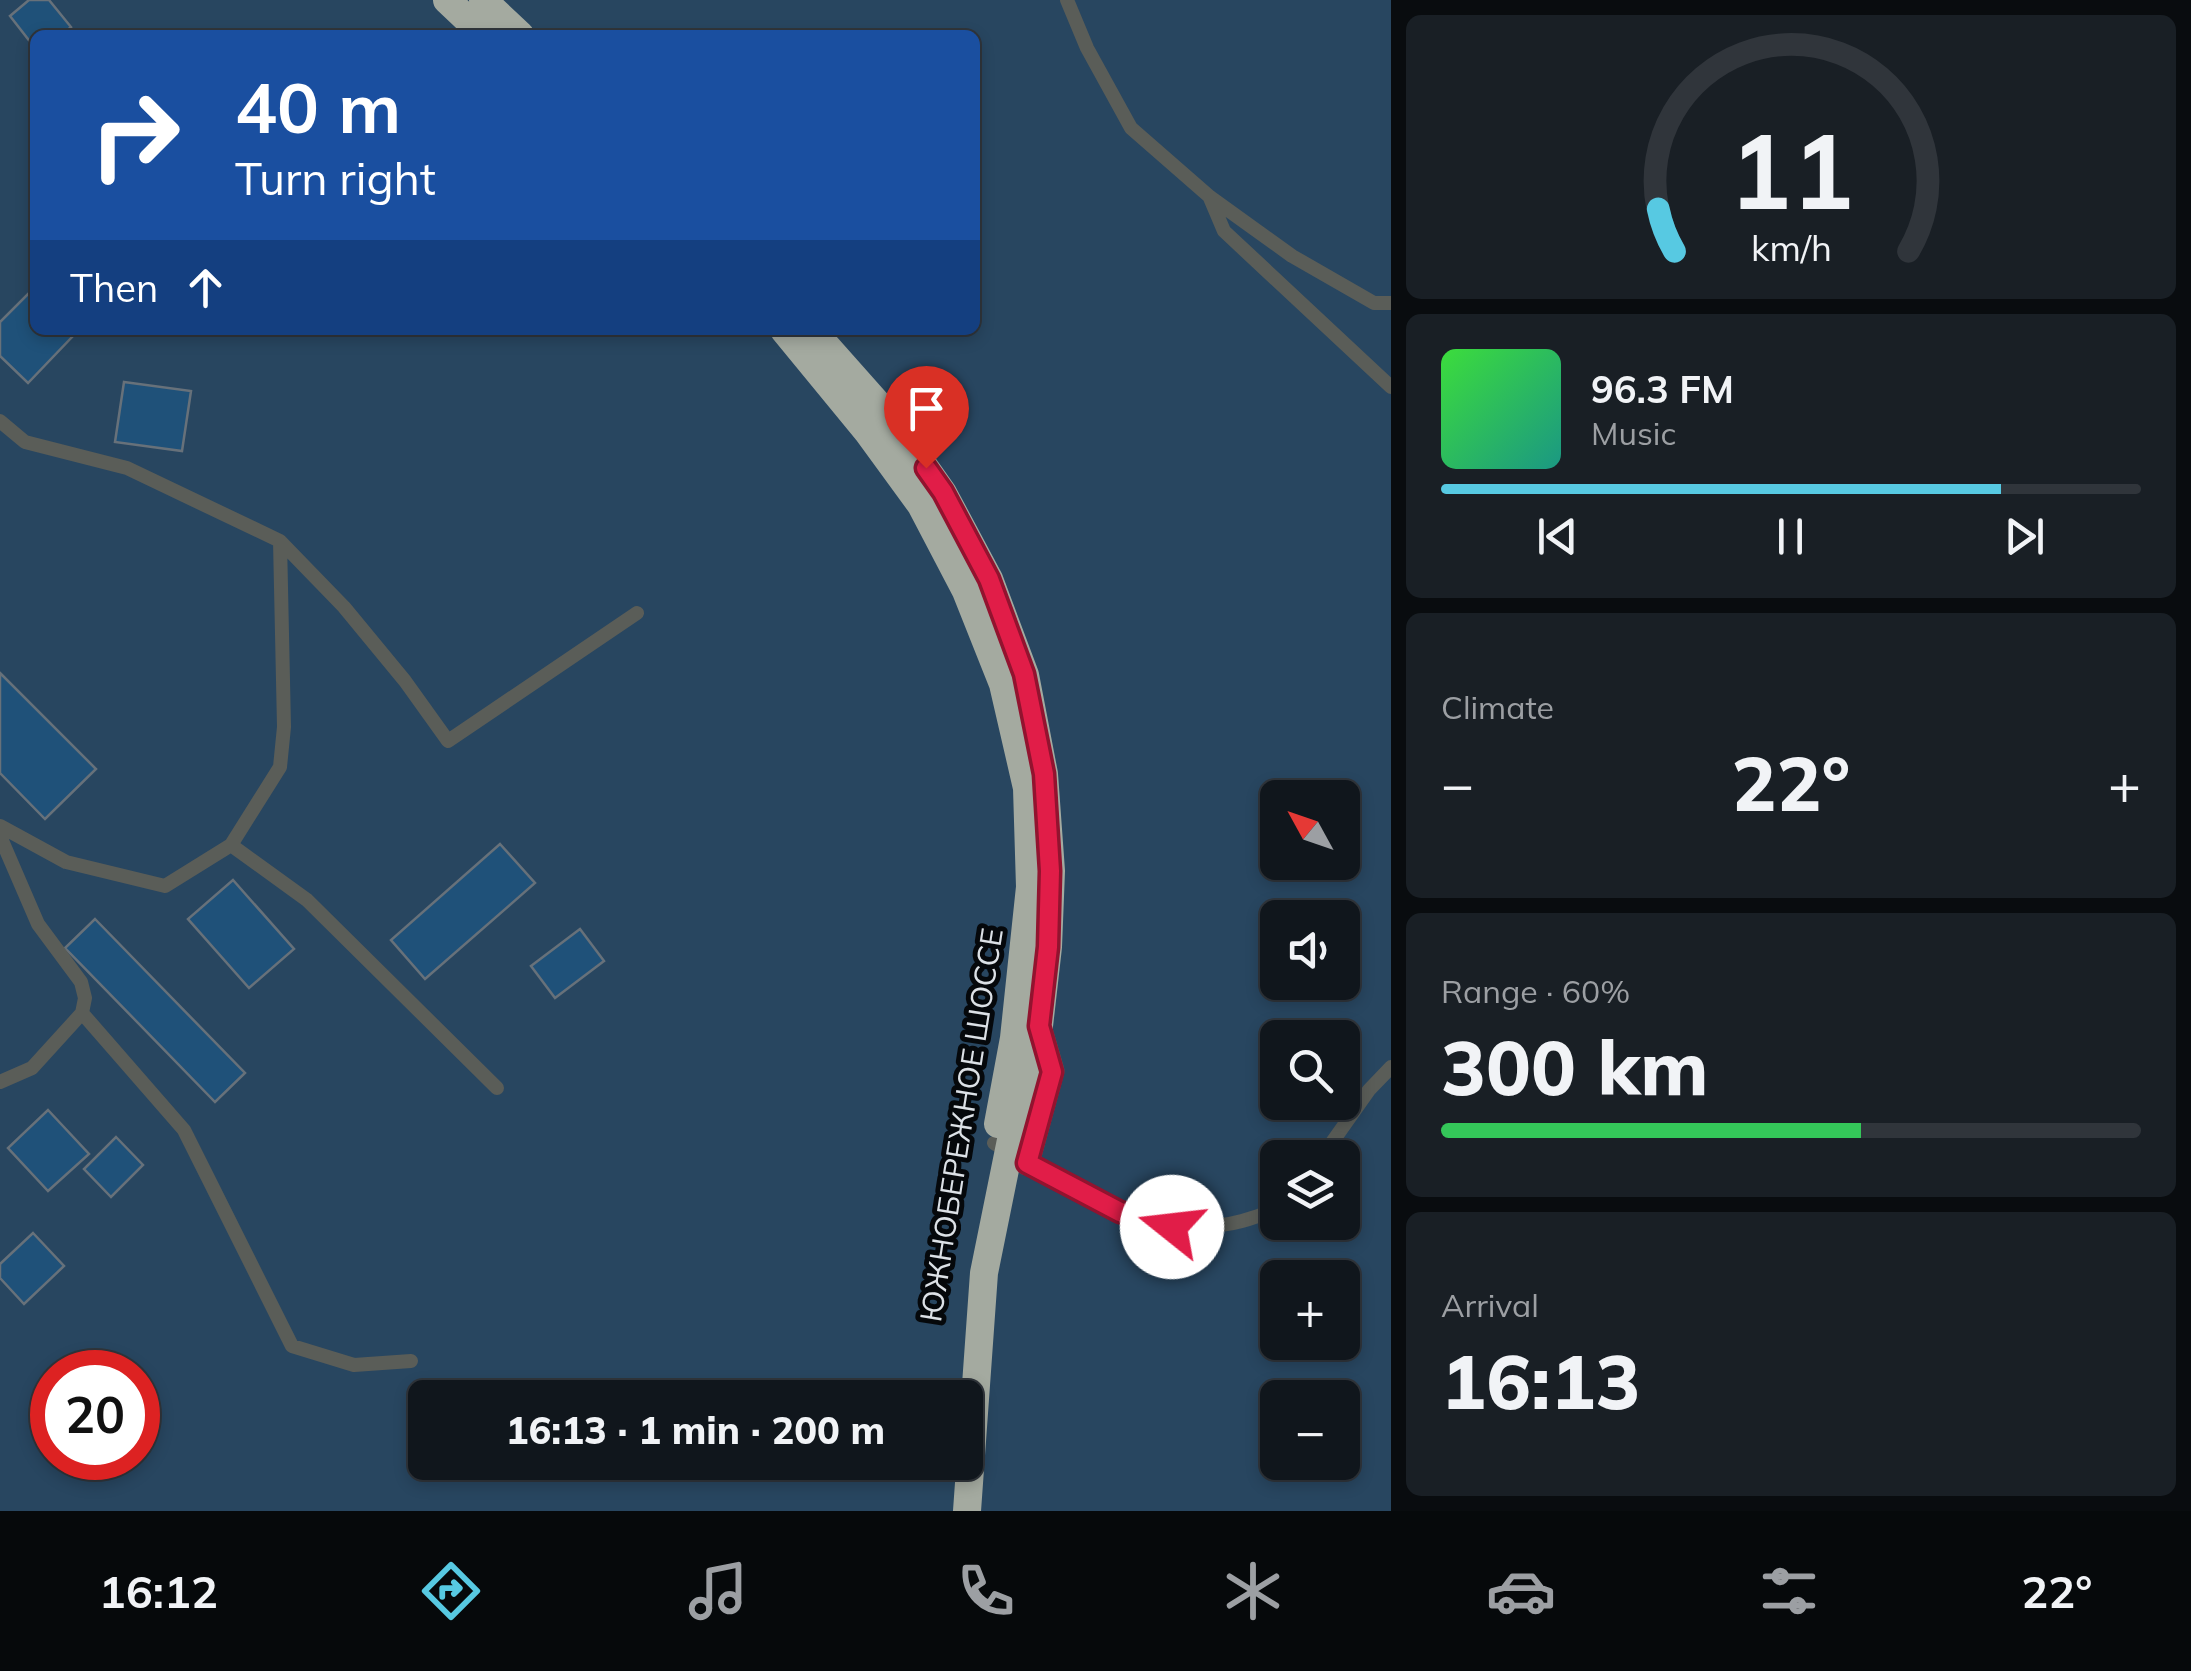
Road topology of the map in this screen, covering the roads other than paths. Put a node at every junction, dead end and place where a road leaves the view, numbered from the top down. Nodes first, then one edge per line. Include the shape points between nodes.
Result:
1 (447, 0) edge
2 (483, 0) edge
3 (1067, 0) edge
4 (479, 30) edge
5 (515, 30) edge
6 (1210, 197) junction
7 (1391, 303) edge
8 (788, 335) edge
9 (816, 335) edge
10 (1391, 388) edge
11 (0, 421) edge
12 (280, 540) junction
13 (637, 613) dead end
14 (0, 826) edge
15 (0, 836) edge
16 (231, 845) junction
17 (82, 1013) junction
18 (1391, 1067) edge
19 (0, 1082) edge
20 (496, 1088) dead end
21 (1334, 1140) edge
22 (1010, 1153) junction
23 (1260, 1216) edge
24 (410, 1360) dead end
25 (958, 1380) edge
26 (953, 1480) edge
27 (952, 1511) edge
28 (967, 1511) edge

1 - 4 highway
2 - 5 highway
3 - 6 lane via 1132,128
6 - 7 lane via 1292,256 1374,303
6 - 10 lane via 1224,231
8 - 22 highway, ЮЖНОБЕРЕЖНОЕ ШОССЕ via 922,505 1003,684 1027,788 1030,886 1006,1080
9 - 22 highway, ЮЖНОБЕРЕЖНОЕ ШОССЕ via 943,492 989,579 1024,674 1044,774 1048,947 1039,1026
11 - 12 lane via 25,442 127,468
12 - 13 lane via 344,607 448,741
12 - 16 lane via 280,767
14 - 16 lane via 66,862 166,886
15 - 17 lane via 38,924 82,982
16 - 20 lane via 307,900
17 - 19 lane via 32,1068
17 - 24 lane via 184,1130 292,1346 354,1364
18 - 21 lane
22 - 23 lane via 1120,1212 1172,1227 1222,1226
22 - 25 highway, ЮЖНОБЕРЕЖНОЕ ШОССЕ via 983,1196
22 - 28 highway, ЮЖНОБЕРЕЖНОЕ ШОССЕ via 982,1288
26 - 27 highway

